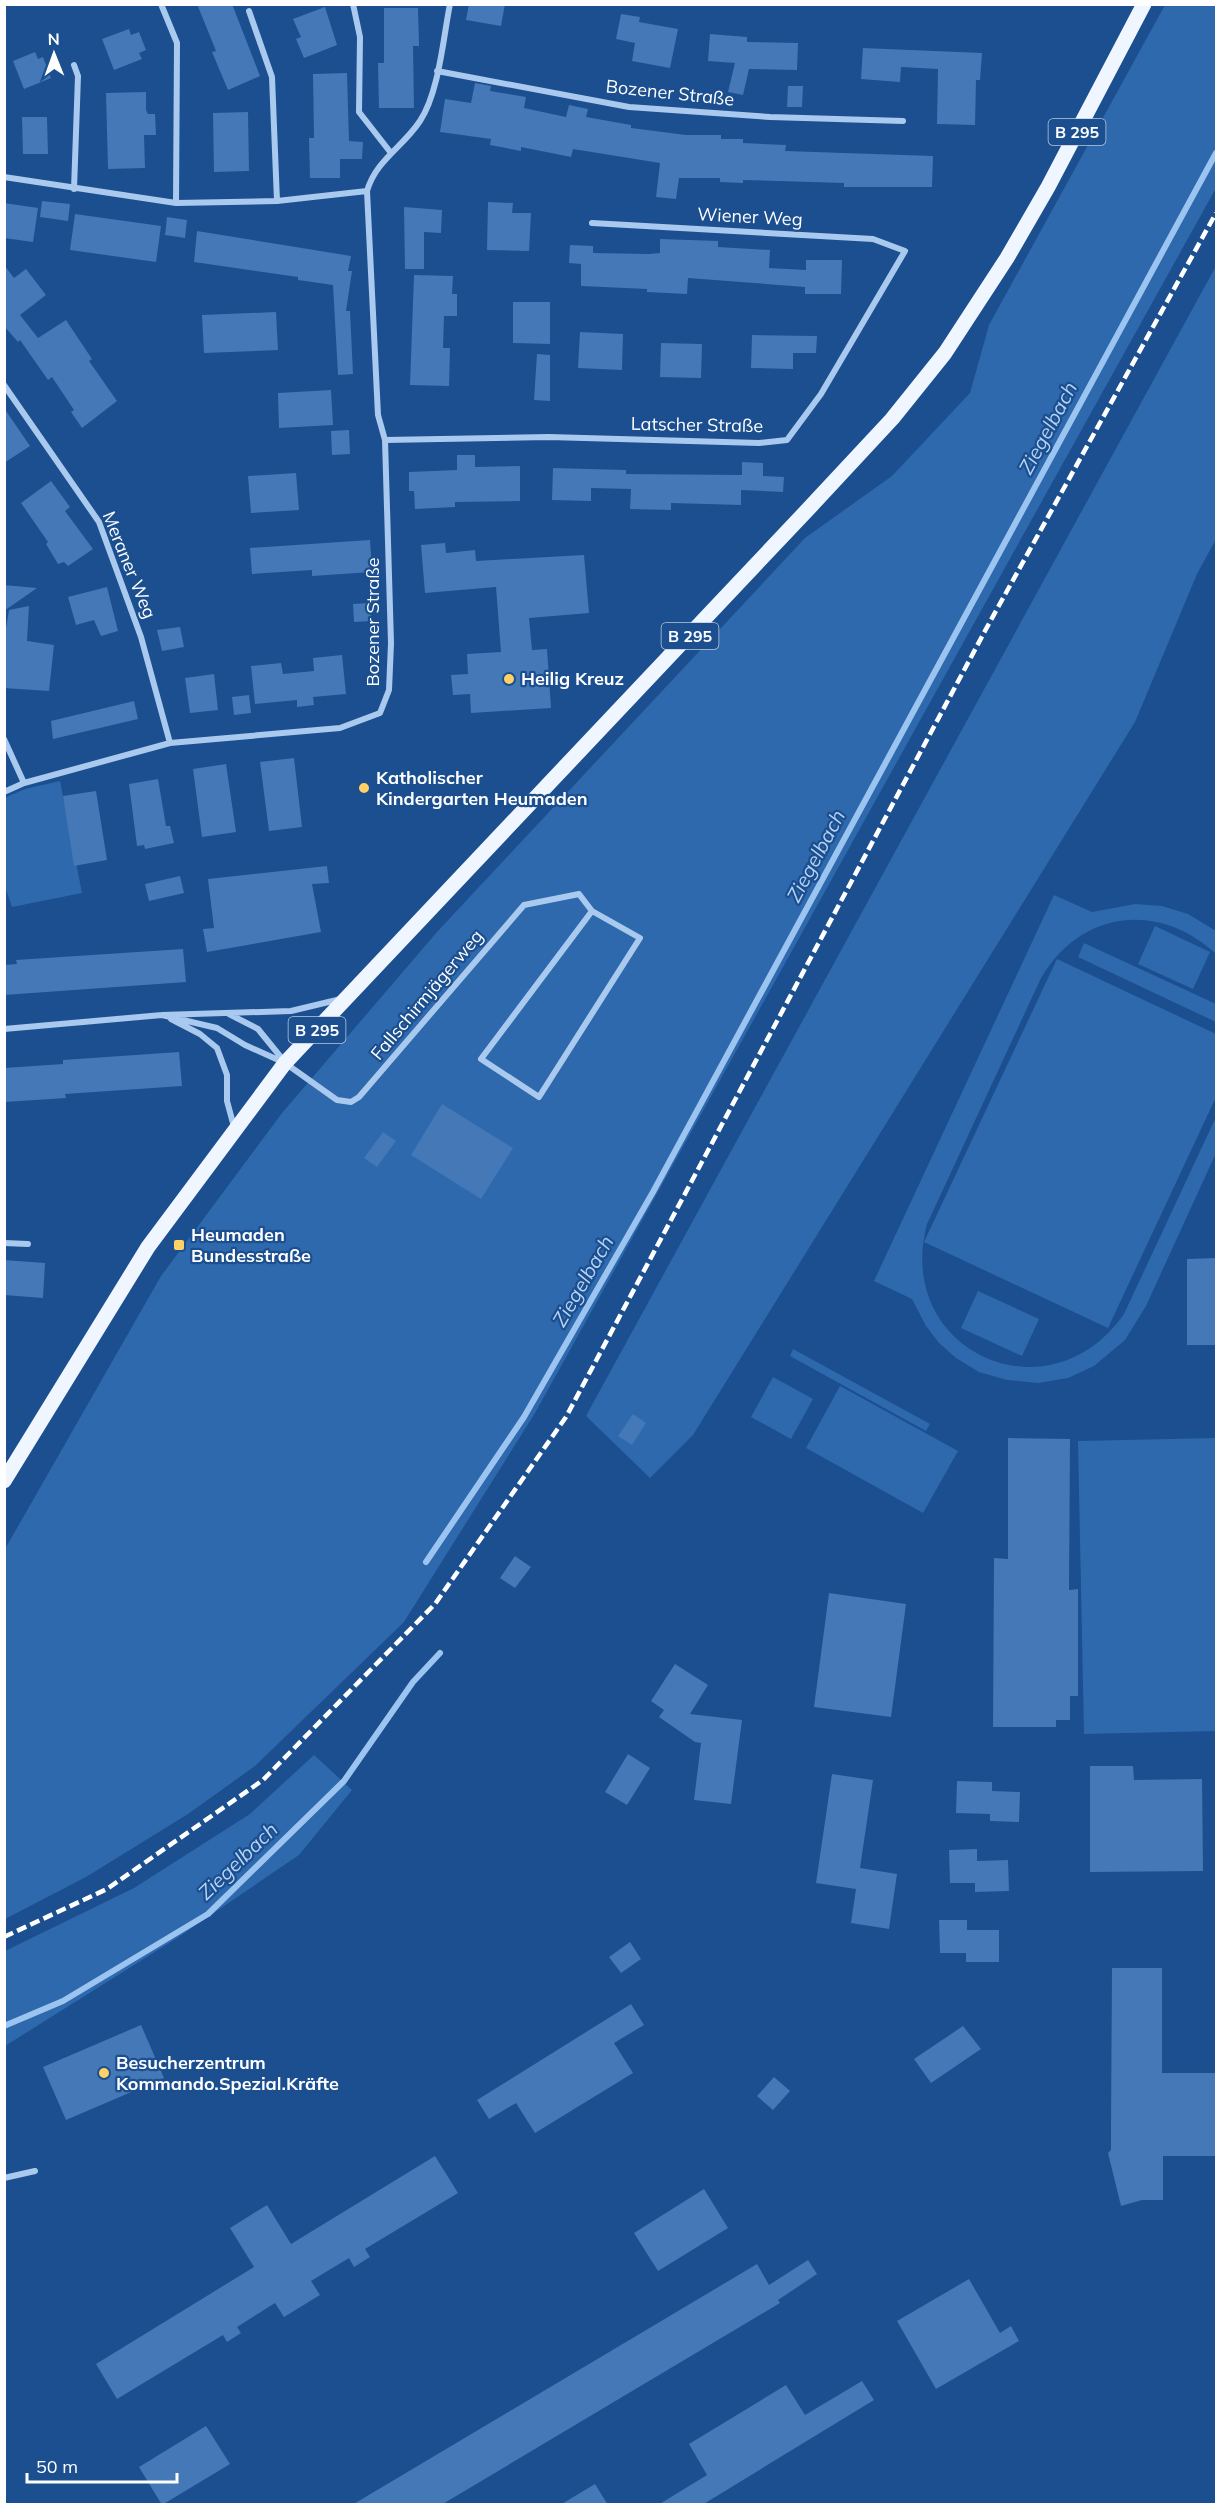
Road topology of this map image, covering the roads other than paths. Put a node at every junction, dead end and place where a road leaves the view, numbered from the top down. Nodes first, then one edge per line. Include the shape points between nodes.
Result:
1 (161, 4) edge
2 (353, 4) edge
3 (450, 4) edge
4 (1144, 4) edge
5 (249, 10) dead end
6 (74, 65) dead end
7 (437, 71) junction
8 (903, 121) dead end
9 (391, 153) junction
10 (4, 177) edge
11 (74, 189) junction
12 (367, 191) junction
13 (277, 201) junction
14 (177, 203) junction
15 (592, 223) dead end
16 (905, 251) joint
17 (4, 384) edge
18 (385, 440) junction
19 (4, 739) edge
20 (170, 743) junction
21 (24, 783) junction
22 (4, 792) edge
23 (592, 911) junction
24 (348, 998) junction
25 (226, 1012) junction
26 (162, 1015) junction
27 (4, 1029) edge
28 (285, 1063) junction
29 (235, 1131) junction
30 (4, 1243) edge
31 (28, 1244) dead end
32 (4, 1480) edge
33 (35, 2171) dead end
34 (4, 2178) edge

1 - 14 street via 177,43
2 - 9 street via 360,37 359,112
3 - 7 street, Bozener Straße
4 - 24 main road, B 295 via 1007,258 945,353 905,403
5 - 13 street via 272,76
6 - 11 street via 78,76
7 - 8 street, Bozener Straße via 629,107
7 - 9 street, Bozener Straße via 420,121
9 - 12 street, Bozener Straße via 377,167
10 - 11 street
11 - 14 street
12 - 13 street
12 - 18 street, Bozener Straße via 378,415
13 - 14 street
15 - 16 street, Wiener Weg via 873,238
16 - 18 street, Latscher Straße via 820,394 787,440
17 - 20 street, Meraner Weg via 99,522 141,637
18 - 20 street, Bozener Straße via 391,643 389,690 380,713 340,728
19 - 21 street
20 - 21 street, Bozener Straße
21 - 22 street, Bozener Straße
23 - 23 street, Fallschirmjägerweg via 640,938 539,1097 481,1059
23 - 28 street, Fallschirmjägerweg via 579,894 524,905 364,1093 351,1102 337,1100 316,1088
24 - 25 street via 291,1011
24 - 28 main road, B 295
25 - 26 street
25 - 28 street via 258,1029
26 - 27 street
26 - 28 street via 217,1028
26 - 29 street via 200,1034 217,1048 227,1075 227,1101
28 - 29 main road, B 295
29 - 32 main road, B 295 via 148,1247
30 - 31 street
33 - 34 street

